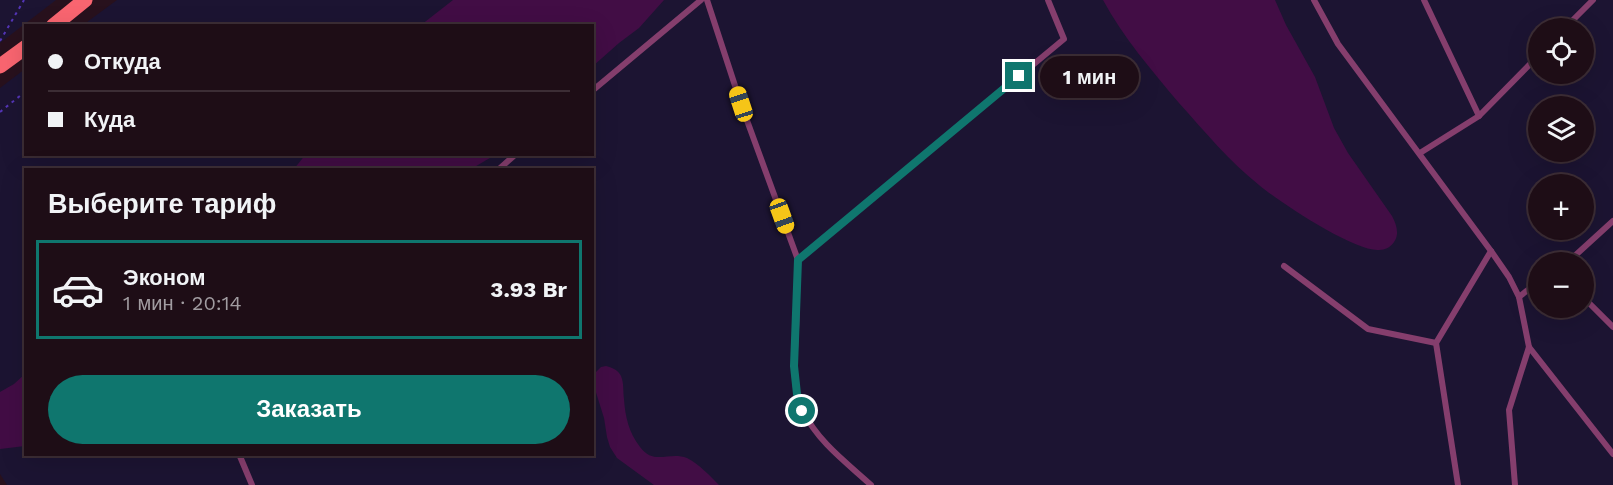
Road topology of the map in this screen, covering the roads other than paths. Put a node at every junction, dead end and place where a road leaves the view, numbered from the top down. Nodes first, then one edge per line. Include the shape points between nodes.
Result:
1 (85, 0) edge
2 (701, 0) edge
3 (707, 0) edge
4 (1048, 0) edge
5 (1314, 0) edge
6 (1425, 0) edge
7 (1593, 0) edge
8 (1575, 18) edge
9 (55, 24) edge
10 (24, 48) edge
11 (0, 66) edge
12 (1528, 66) edge
13 (594, 89) edge
14 (1479, 116) junction
15 (1420, 153) junction
16 (514, 156) edge
17 (500, 168) edge
18 (1613, 221) edge
19 (1491, 251) junction
20 (1579, 252) edge
21 (798, 260) junction
22 (1284, 266) dead end
23 (1528, 290) edge
24 (1519, 297) junction
25 (1594, 308) edge
26 (1613, 327) edge
27 (1436, 344) junction
28 (1529, 347) junction
29 (1613, 454) edge
30 (239, 456) edge
31 (252, 485) edge
32 (872, 485) edge
33 (1458, 485) edge
34 (1515, 485) edge

1 - 9 main road, bridge
2 - 13 lane
3 - 21 lane
4 - 21 lane via 1064,39
5 - 15 lane via 1338,44
6 - 14 lane
7 - 8 lane
10 - 11 main road
12 - 14 lane
14 - 15 lane
15 - 19 lane
16 - 17 lane
18 - 20 lane
19 - 24 lane
19 - 27 lane
21 - 32 lane via 794,366 802,411 833,452
22 - 27 lane via 1368,329
23 - 24 lane
24 - 28 lane
25 - 26 lane
27 - 33 lane
28 - 29 lane
28 - 34 lane via 1509,410
30 - 31 lane

